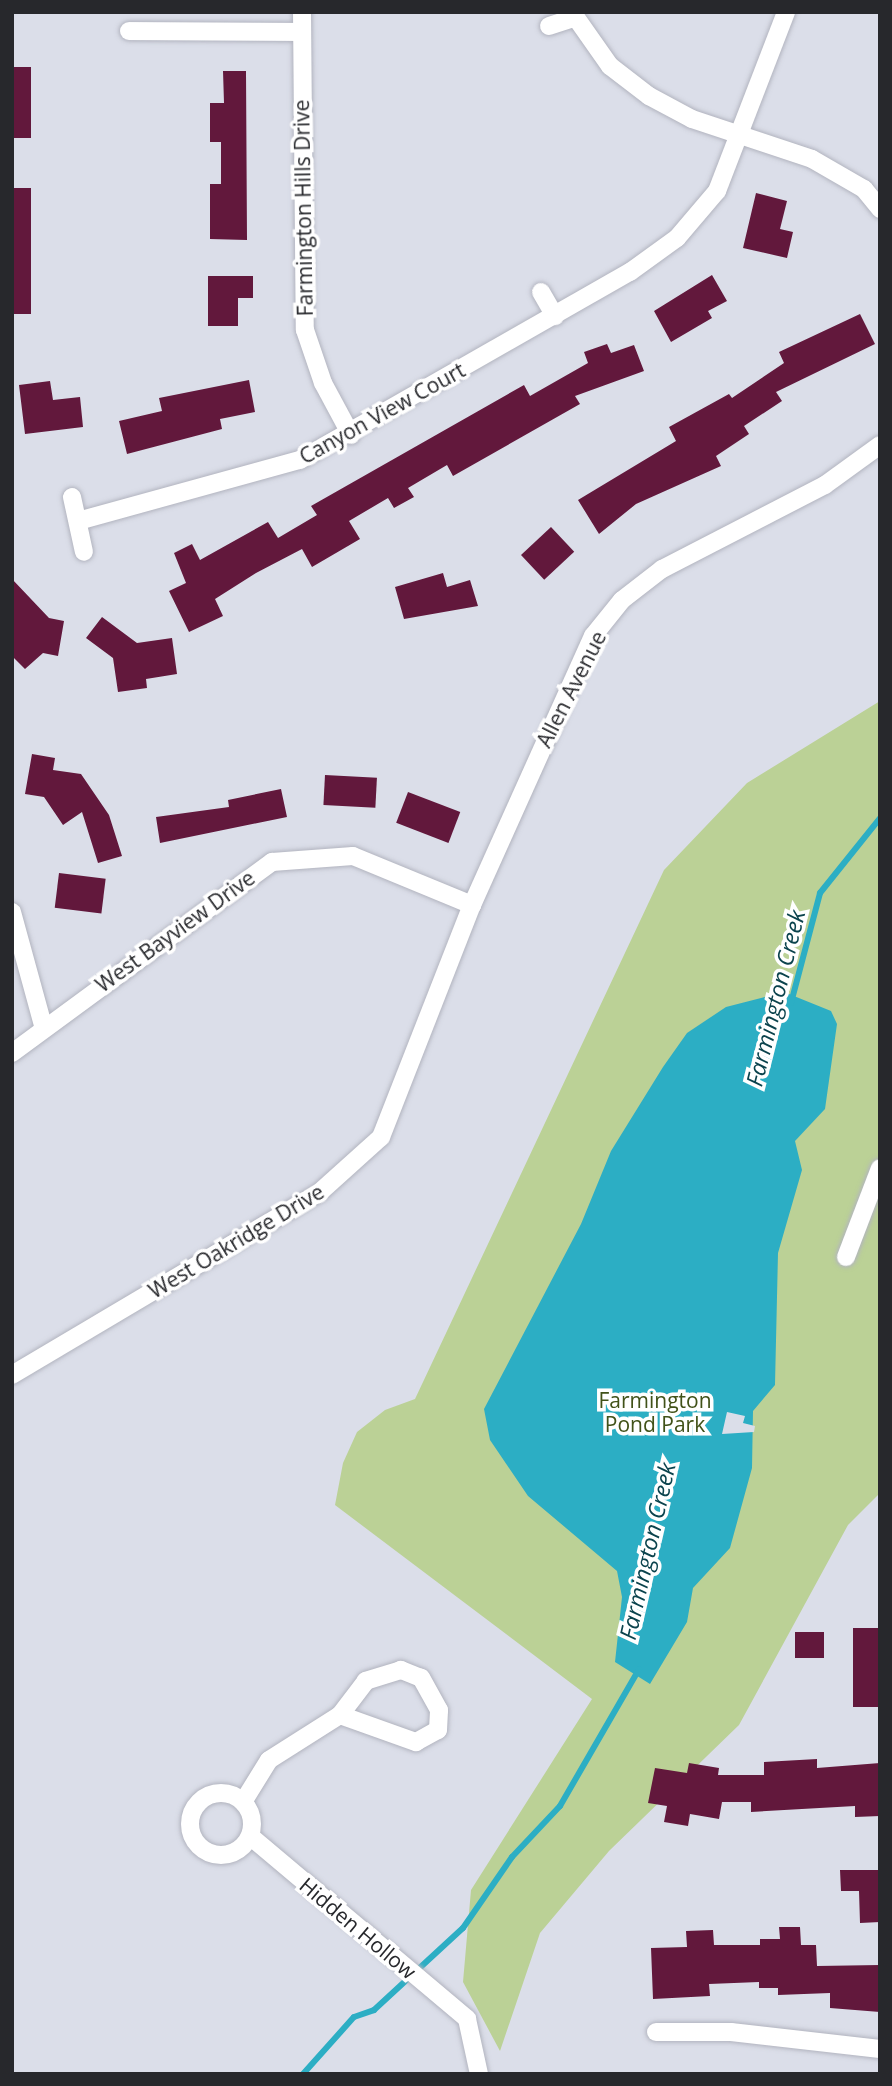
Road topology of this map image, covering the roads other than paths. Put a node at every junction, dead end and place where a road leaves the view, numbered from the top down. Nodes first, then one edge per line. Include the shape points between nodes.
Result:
1 (302, 12) edge
2 (786, 12) edge
3 (573, 15) edge
4 (549, 26) dead end
5 (129, 31) dead end
6 (300, 32) junction
7 (738, 136) junction
8 (880, 208) edge
9 (541, 292) dead end
10 (555, 316) junction
11 (351, 435) junction
12 (880, 445) edge
13 (72, 497) dead end
14 (78, 521) junction
15 (85, 552) dead end
16 (472, 905) junction
17 (12, 912) edge
18 (44, 1029) junction
19 (12, 1052) edge
20 (880, 1168) edge
21 (846, 1257) dead end
22 (12, 1375) edge
23 (340, 1715) junction
24 (243, 1802) junction
25 (250, 1836) junction
26 (656, 2032) dead end
27 (880, 2049) edge
28 (479, 2074) edge

1 - 6 street, Farmington Hills Drive
2 - 7 street, Canyon View Court
3 - 4 street
3 - 7 street via 610,66 649,96
5 - 6 street
6 - 11 street, Farmington Hills Drive via 305,330 323,383
7 - 8 street via 812,159 864,190
7 - 10 street, Canyon View Court via 718,191 677,238
9 - 10 street
10 - 11 street, Canyon View Court
11 - 14 street, Canyon View Court via 300,460
12 - 16 street, Allen Avenue via 825,485 662,569 622,600 593,636 565,691
13 - 14 street
14 - 15 street
16 - 18 street, West Bayview Drive via 353,856 272,862
16 - 22 street, West Oakridge Drive via 381,1137 320,1192
17 - 18 street
18 - 19 street, West Bayview Drive
20 - 21 street
23 - 23 street via 416,1742 438,1730 439,1710 421,1678 401,1670 366,1681
23 - 24 street via 269,1760
24 - 25 street via 252,1818
24 - 25 street via 225,1794 204,1798 190,1825 198,1844 215,1854 236,1851
25 - 28 street, Hidden Hollow via 467,2019
26 - 27 street via 731,2032

